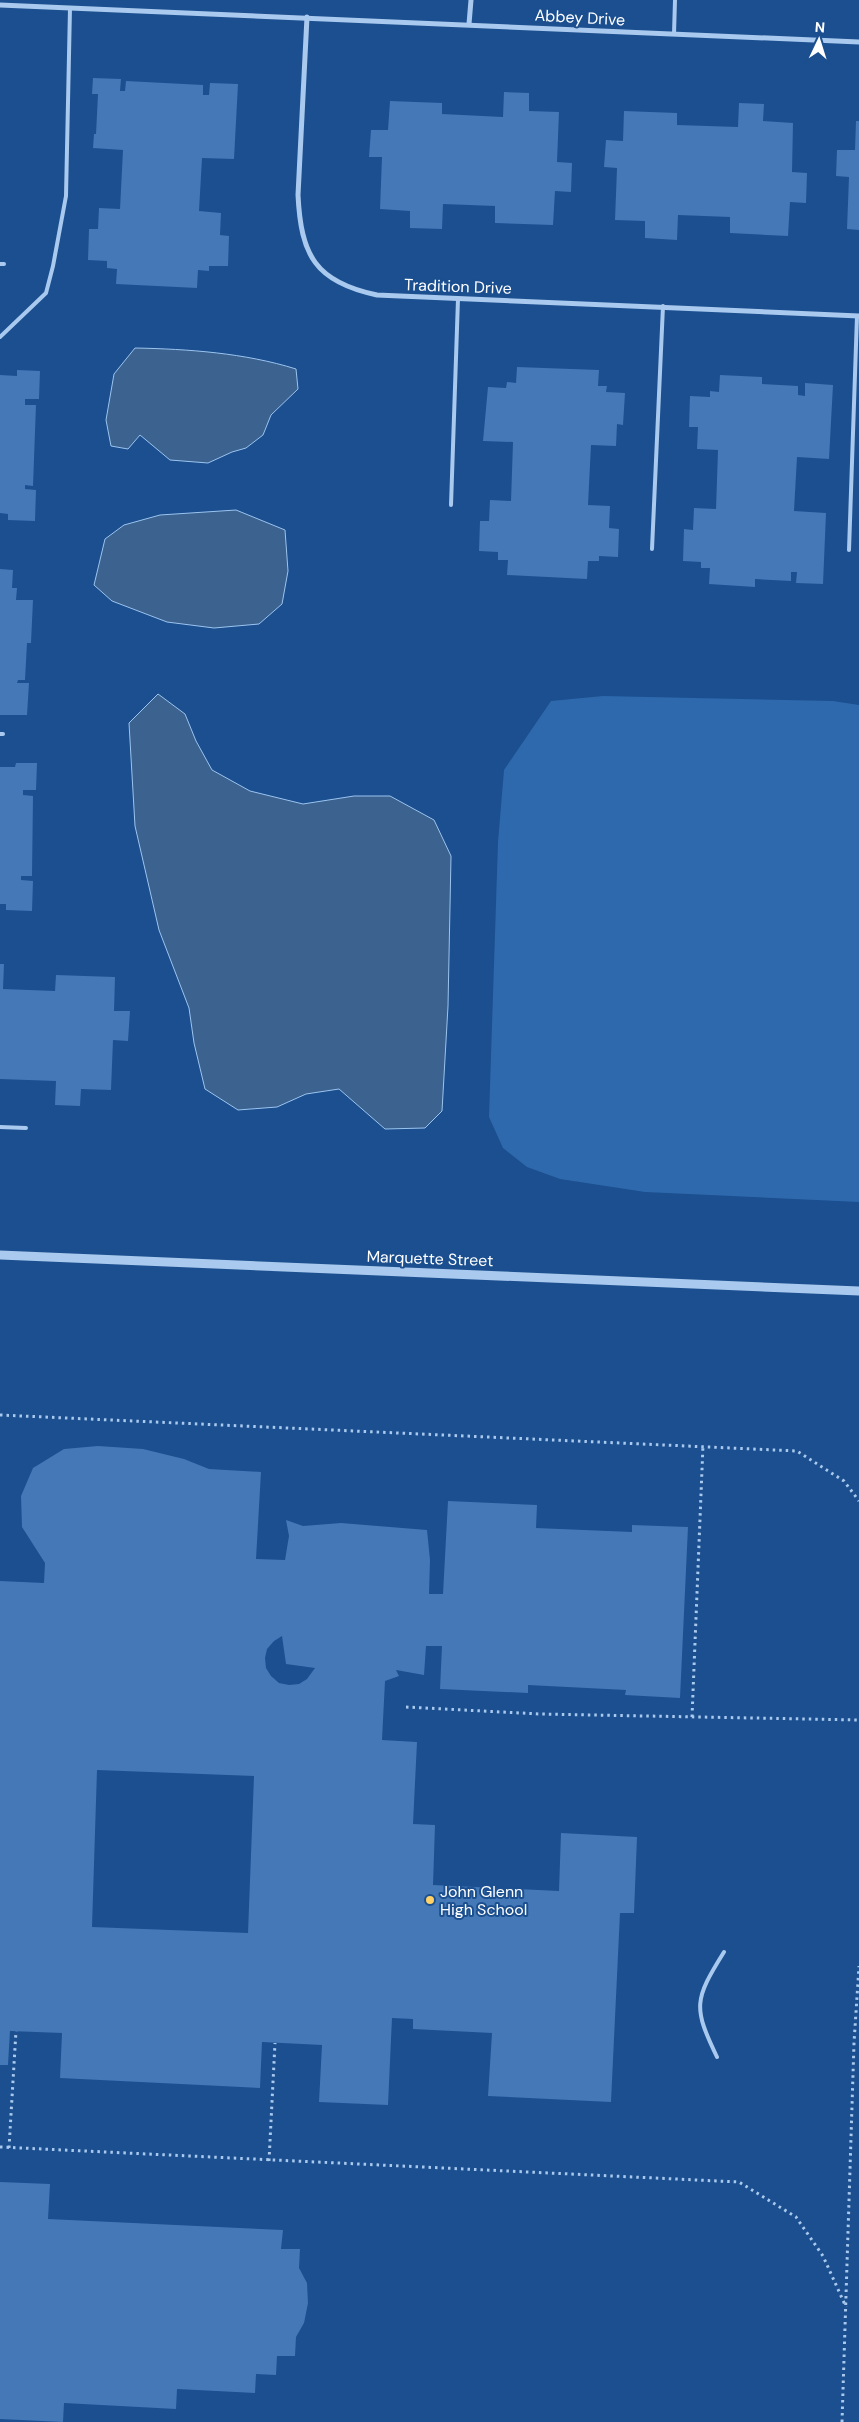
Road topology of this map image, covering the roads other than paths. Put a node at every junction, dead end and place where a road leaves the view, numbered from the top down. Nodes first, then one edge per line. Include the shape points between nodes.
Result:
1 (470, 0) edge
2 (675, 0) edge
3 (0, 5) edge
4 (70, 8) junction
5 (308, 17) junction
6 (469, 24) junction
7 (674, 34) junction
8 (859, 42) edge
9 (458, 299) junction
10 (663, 306) junction
11 (858, 316) edge
12 (0, 337) edge
13 (452, 505) dead end
14 (652, 549) dead end
15 (849, 550) dead end
16 (0, 1127) edge
17 (26, 1128) dead end
18 (0, 1255) edge
19 (859, 1291) edge
20 (724, 1952) dead end
21 (717, 2057) dead end

1 - 6 street
2 - 7 lane
3 - 4 street, Abbey Drive
4 - 5 street, Abbey Drive
4 - 12 lane via 66,196 52,266 46,293
5 - 6 street, Abbey Drive
5 - 9 street, Tradition Drive via 298,195 301,234 309,253 321,270 352,290 377,295
6 - 7 street, Abbey Drive
7 - 8 street, Abbey Drive
9 - 10 street, Tradition Drive
9 - 13 lane
10 - 11 street, Tradition Drive
10 - 14 lane
11 - 15 lane
16 - 17 lane
18 - 19 street, Marquette Street
20 - 21 lane via 699,2002 702,2024

